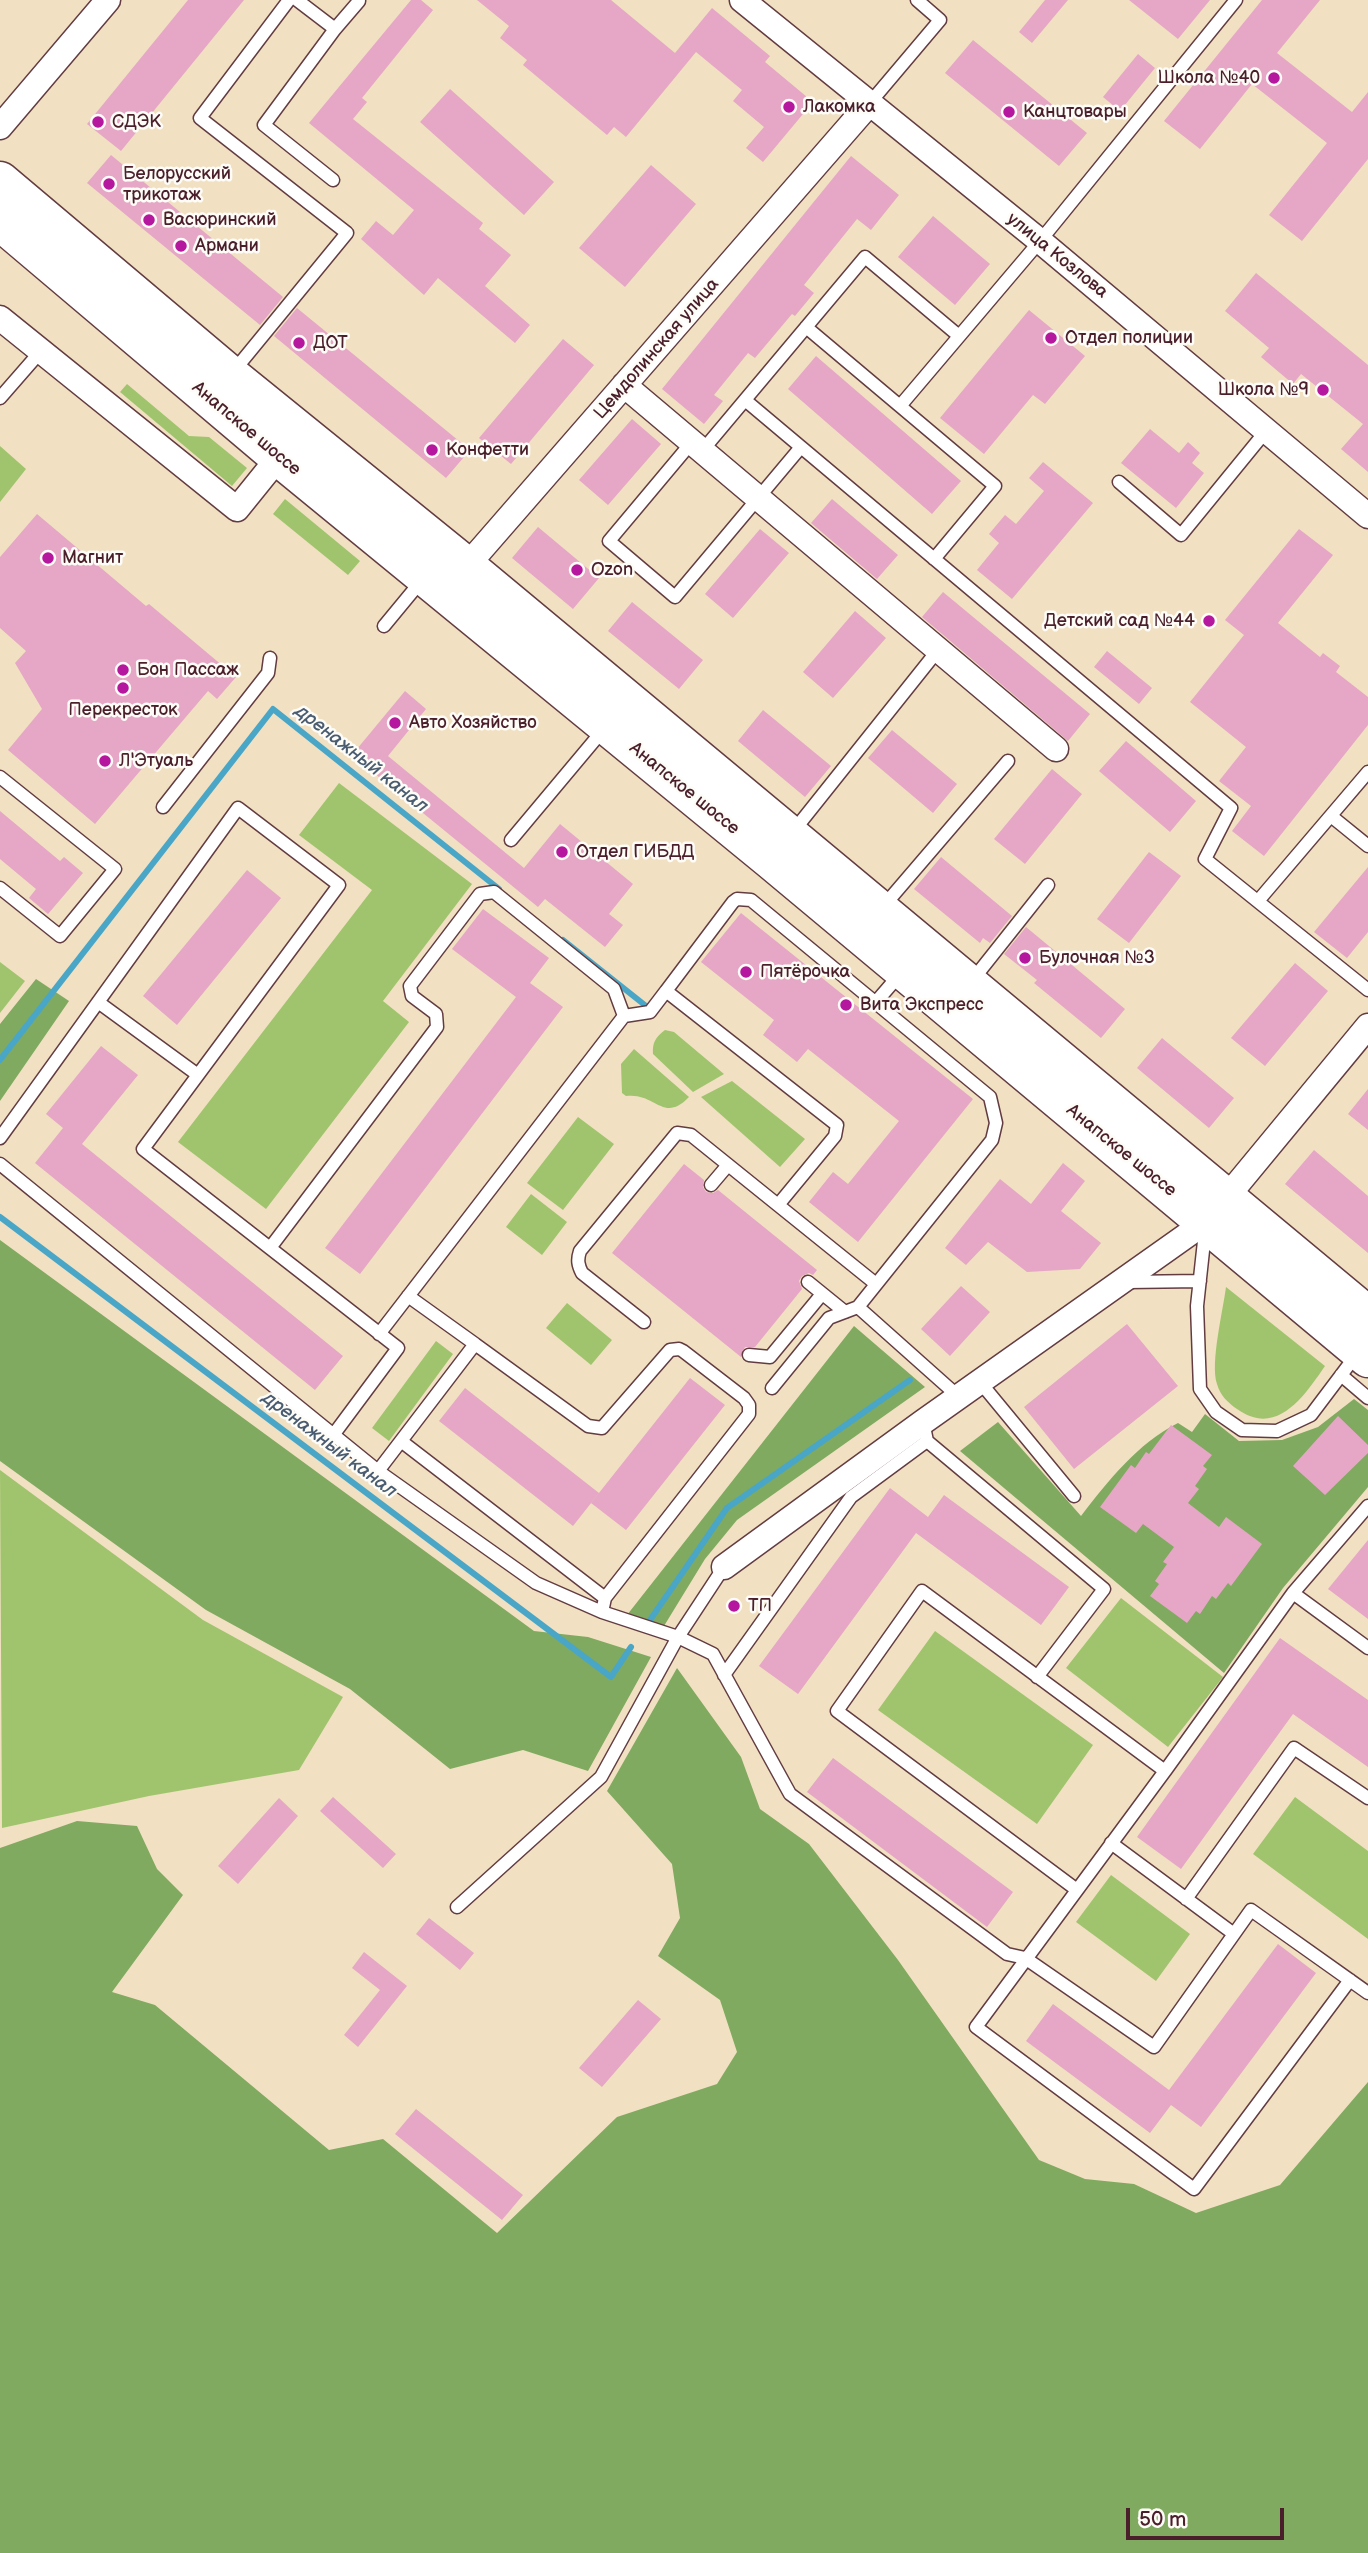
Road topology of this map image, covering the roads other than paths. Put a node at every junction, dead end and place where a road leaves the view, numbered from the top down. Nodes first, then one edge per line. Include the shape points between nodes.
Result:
1 (108, 0) edge
2 (289, 0) edge
3 (297, 0) edge
4 (742, 0) edge
5 (917, 0) edge
6 (1236, 0) edge
7 (359, 1) edge
8 (335, 29) junction
9 (869, 104) junction
10 (0, 127) edge
11 (333, 180) dead end
12 (0, 181) edge
13 (0, 221) edge
14 (1040, 241) junction
15 (0, 318) edge
16 (806, 327) junction
17 (959, 336) junction
18 (41, 351) junction
19 (230, 375) junction
20 (624, 386) junction
21 (0, 398) edge
22 (745, 400) junction
23 (900, 406) junction
24 (1266, 431) junction
25 (697, 447) junction
26 (801, 447) junction
27 (279, 457) junction
28 (1119, 482) dead end
29 (758, 499) junction
30 (1368, 516) edge
31 (934, 559) junction
32 (445, 578) junction
33 (384, 626) dead end
34 (939, 650) junction
35 (270, 658) dead end
36 (607, 726) junction
37 (1056, 749) dead end
38 (1008, 761) dead end
39 (1368, 772) edge
40 (0, 777) edge
41 (163, 807) dead end
42 (1331, 816) junction
43 (790, 836) junction
44 (512, 840) dead end
45 (1368, 846) edge
46 (1048, 885) dead end
47 (0, 888) edge
48 (1258, 901) junction
49 (879, 911) junction
50 (903, 971) junction
51 (969, 985) junction
52 (1368, 990) edge
53 (666, 991) junction
54 (98, 1002) junction
55 (876, 1002) junction
56 (624, 1016) junction
57 (1368, 1026) edge
58 (198, 1075) junction
59 (0, 1138) edge
60 (0, 1164) edge
61 (728, 1165) junction
62 (712, 1185) dead end
63 (778, 1205) junction
64 (1215, 1210) junction
65 (270, 1248) junction
66 (808, 1282) dead end
67 (1121, 1282) junction
68 (1200, 1282) junction
69 (876, 1284) junction
70 (822, 1294) junction
71 (408, 1296) junction
72 (858, 1307) junction
73 (845, 1312) junction
74 (644, 1322) dead end
75 (379, 1334) junction
76 (475, 1344) junction
77 (1359, 1350) edge
78 (749, 1355) dead end
79 (980, 1382) junction
80 (772, 1388) dead end
81 (959, 1397) junction
82 (1368, 1398) edge
83 (925, 1432) junction
84 (334, 1434) junction
85 (401, 1441) junction
86 (378, 1471) junction
87 (1074, 1496) dead end
88 (1368, 1506) edge
89 (724, 1567) joint
90 (1293, 1593) junction
91 (605, 1598) junction
92 (602, 1612) junction
93 (678, 1637) junction
94 (1368, 1648) edge
95 (724, 1675) junction
96 (1037, 1677) junction
97 (1165, 1771) junction
98 (1368, 1798) edge
99 (1111, 1843) junction
100 (1077, 1889) junction
101 (1186, 1899) junction
102 (457, 1907) dead end
103 (1234, 1934) junction
104 (1026, 1958) junction
105 (1350, 1980) junction
106 (1368, 1993) edge

1 - 10 street
2 - 19 lane via 200,118 347,233
3 - 8 lane
4 - 9 street, улица Козлова
5 - 9 lane via 940,20
6 - 14 lane
7 - 8 lane
8 - 11 lane via 264,125
9 - 14 street, улица Козлова
9 - 20 street, Цемдолинская улица
12 - 19 highway, Анапское шоссе
13 - 27 highway, Анапское шоссе
14 - 17 lane
14 - 24 street, улица Козлова
15 - 18 street
16 - 17 lane via 865,257
16 - 22 lane
16 - 23 lane
17 - 23 lane
18 - 21 lane
18 - 27 street via 237,509
19 - 32 highway, Анапское шоссе
20 - 25 street
20 - 32 street, Цемдолинская улица
22 - 25 lane
22 - 26 lane
23 - 31 lane via 995,486
24 - 28 lane via 1181,534
24 - 30 street, улица Козлова
25 - 29 street
25 - 29 lane via 609,541 618,549 676,597
26 - 29 lane
26 - 31 lane
27 - 32 highway, Анапское шоссе
29 - 34 street
31 - 48 lane via 1231,808 1205,859
32 - 33 lane
32 - 36 highway, Анапское шоссе
32 - 43 highway, Анапское шоссе
34 - 37 street
34 - 43 lane
35 - 41 lane via 268,673
36 - 44 lane
36 - 50 highway, Анапское шоссе
38 - 49 lane
39 - 42 lane
40 - 47 lane via 115,869 61,936
42 - 45 lane
42 - 48 lane
43 - 49 highway, Анапское шоссе
46 - 51 lane
48 - 52 lane
49 - 51 highway, Анапское шоссе
50 - 55 lane
50 - 64 highway, Анапское шоссе
51 - 64 highway, Анапское шоссе
53 - 55 lane via 733,902 744,899 751,900
53 - 56 lane via 650,1012
53 - 63 lane via 837,1125 835,1136
54 - 58 lane
54 - 58 lane via 238,808 338,885
54 - 59 lane
55 - 69 lane via 982,1088 990,1097 996,1123 992,1140
56 - 65 lane via 614,989 494,892 480,894 411,986 412,996 436,1014 437,1027
56 - 71 lane
57 - 64 street
58 - 65 lane via 143,1149
60 - 84 lane
61 - 62 lane
61 - 63 lane
61 - 74 lane via 691,1135 677,1133 580,1251 582,1273
63 - 69 lane
64 - 67 street
64 - 68 lane
64 - 77 highway, Анапское шоссе
65 - 75 lane
66 - 70 lane
67 - 68 lane
67 - 79 street
68 - 77 lane via 1200,1389 1216,1412 1242,1430 1278,1431 1311,1415
69 - 72 lane
70 - 73 lane
70 - 78 lane via 769,1357
71 - 75 lane
71 - 76 lane
72 - 73 lane
72 - 81 lane
73 - 80 lane via 829,1318
75 - 84 lane via 398,1348
76 - 85 lane
76 - 91 lane via 587,1426 602,1428 674,1349 684,1351 749,1405 746,1421
77 - 82 lane
79 - 81 street
79 - 87 lane
81 - 83 street
83 - 89 street
83 - 95 lane via 851,1497
83 - 96 lane via 1104,1589
84 - 86 lane
85 - 86 lane
85 - 91 lane
86 - 92 lane via 536,1583
88 - 90 lane
89 - 93 lane
90 - 94 lane
90 - 97 lane
91 - 92 lane
92 - 93 lane
93 - 95 lane via 713,1654
93 - 102 lane via 601,1777
95 - 104 lane via 790,1794 1007,1954
96 - 97 lane
96 - 100 lane via 922,1591 837,1712
97 - 99 lane
98 - 101 lane via 1294,1748
99 - 100 lane
99 - 101 lane
100 - 104 lane
101 - 103 lane
103 - 104 lane via 1154,2047
103 - 105 lane via 1251,1910
104 - 105 lane via 976,2027 1194,2189
105 - 106 lane

